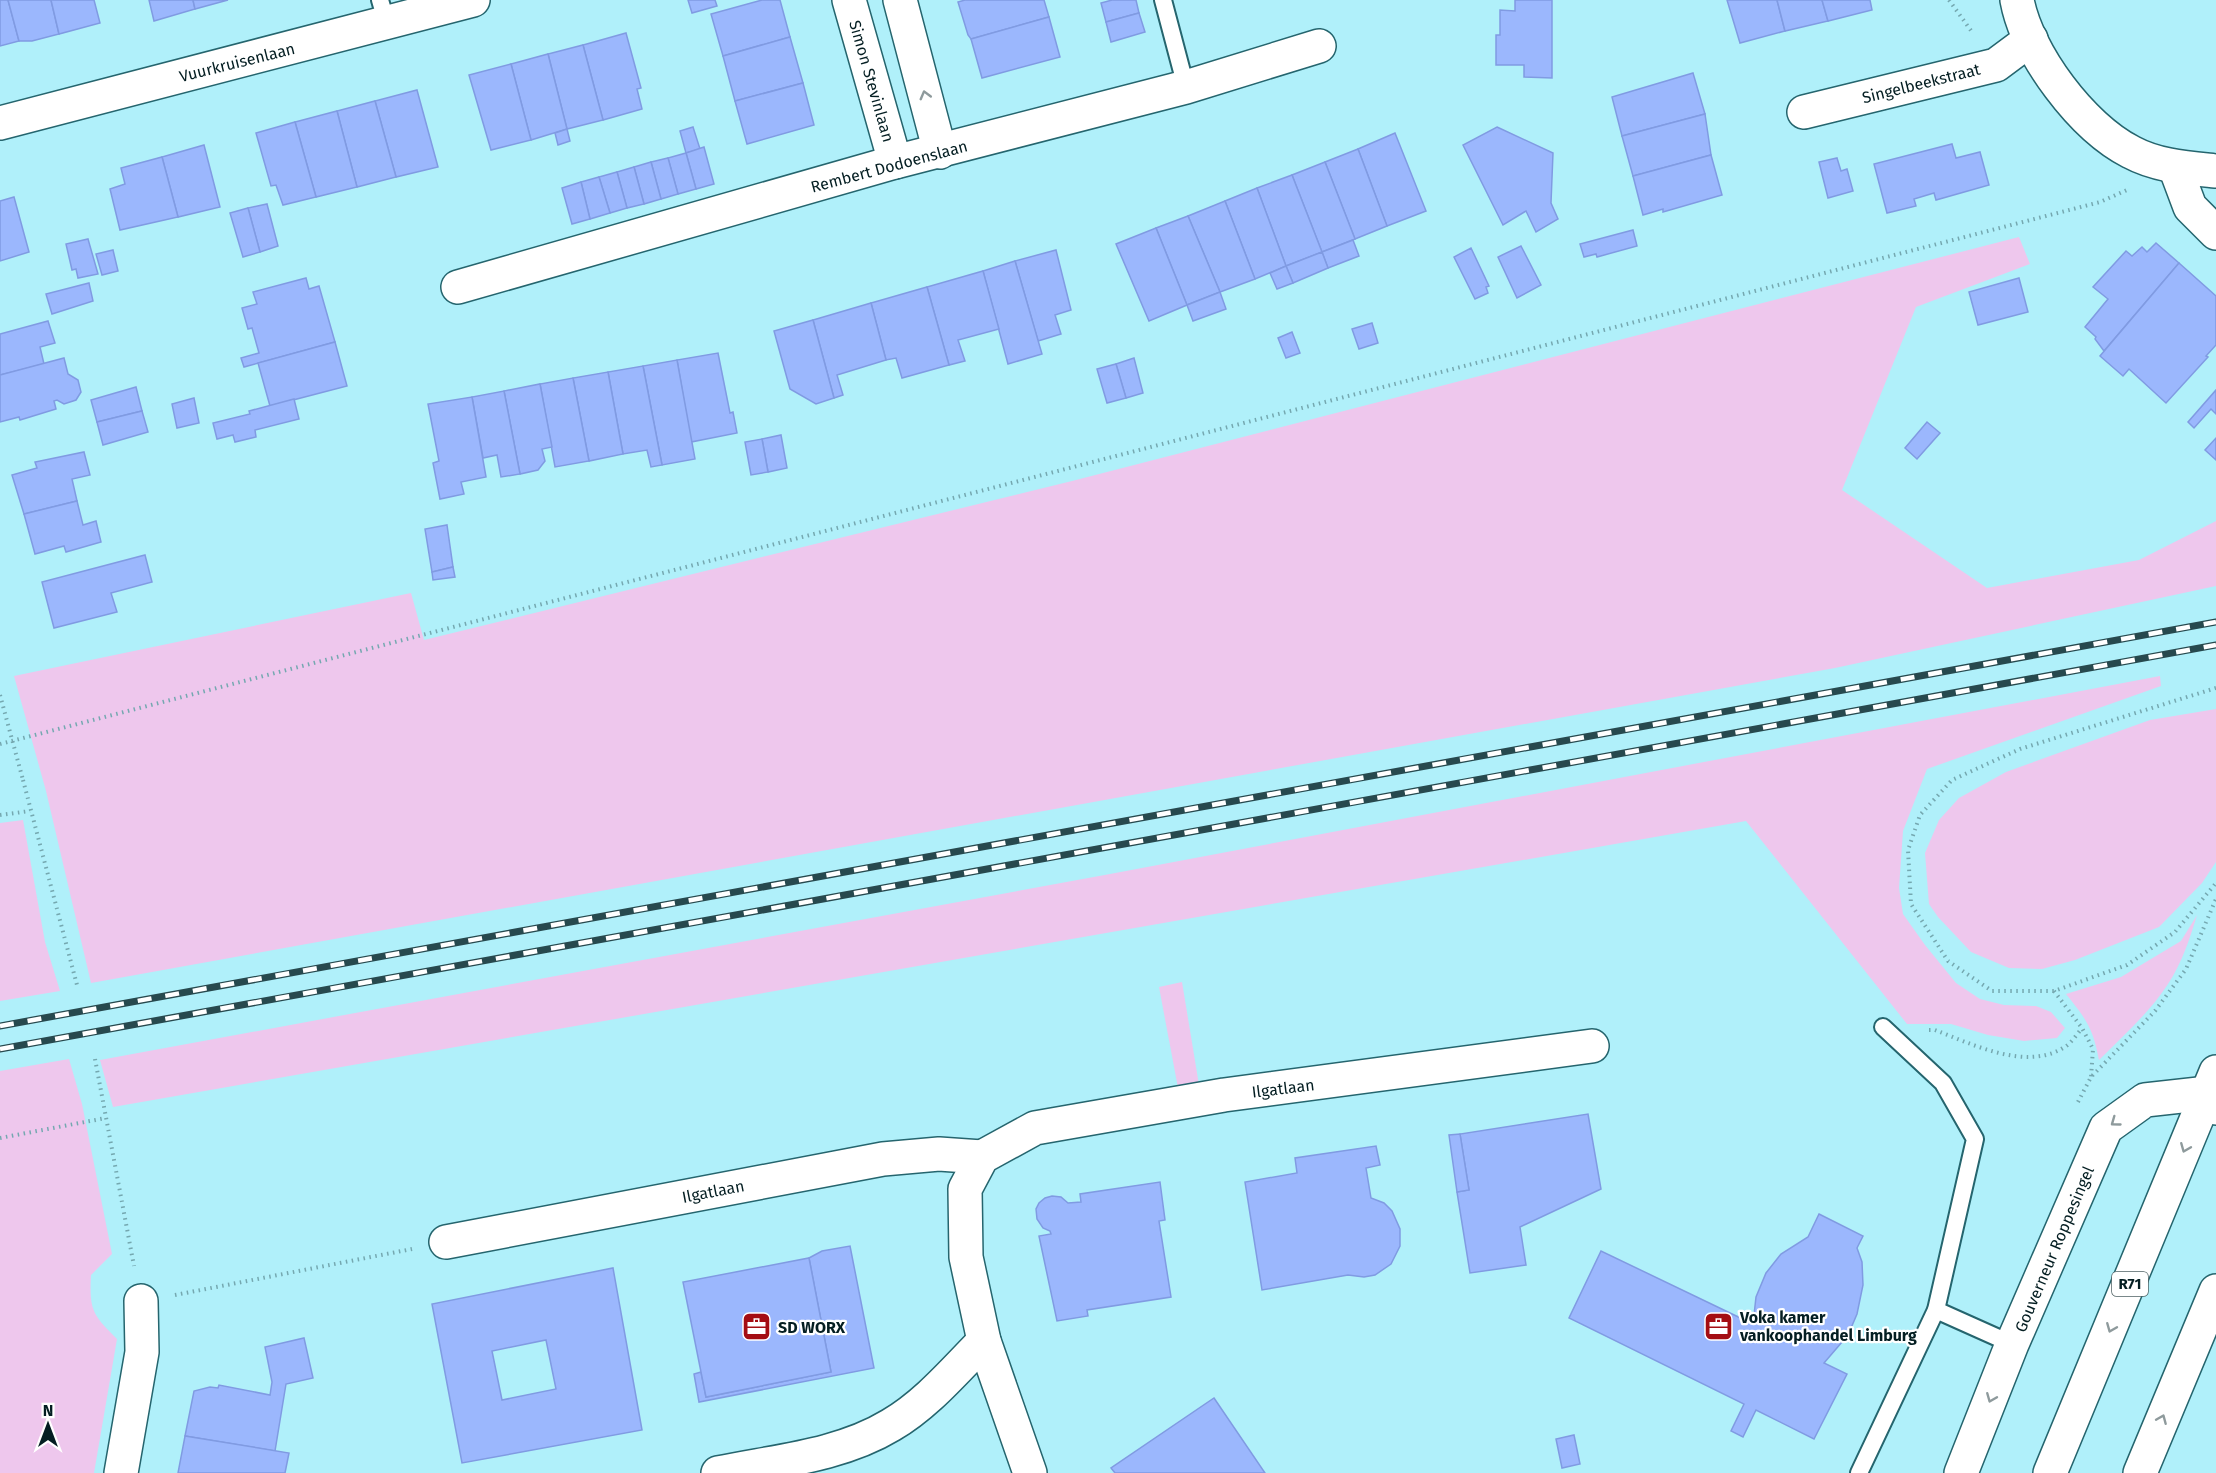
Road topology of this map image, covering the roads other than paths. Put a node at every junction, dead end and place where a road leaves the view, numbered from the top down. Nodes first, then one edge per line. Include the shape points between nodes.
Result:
1 (473, 0) edge
2 (849, 0) edge
3 (900, 0) edge
4 (1163, 0) edge
5 (2017, 0) edge
6 (383, 12) edge
7 (2031, 39) junction
8 (1319, 46) dead end
9 (1186, 87) junction
10 (1804, 112) dead end
11 (0, 123) edge
12 (940, 152) junction
13 (895, 162) junction
14 (2175, 167) junction
15 (2216, 171) edge
16 (2216, 233) edge
17 (458, 287) dead end
18 (1883, 1027) road end
19 (1592, 1046) dead end
20 (2213, 1091) edge
21 (982, 1157) junction
22 (446, 1242) road end
23 (2216, 1291) edge
24 (141, 1301) road end
25 (1936, 1310) junction
26 (984, 1341) junction
27 (2013, 1344) junction
28 (121, 1473) edge
29 (718, 1473) edge
30 (1030, 1473) edge
31 (1859, 1473) edge
32 (1961, 1473) edge
33 (2050, 1473) edge
34 (2140, 1473) edge

1 - 6 main road, Vuurkruisenlaan
2 - 13 main road, Simon Stevinlaan
12 -> 3 main road
4 - 9 lane
5 - 7 main road
6 - 11 main road, Vuurkruisenlaan
7 - 10 main road, Singelbeekstraat via 1996,64
7 - 14 main road via 2050,74 2097,130 2132,153
8 - 9 main road, Rembert Dodoenslaan
9 - 12 main road, Rembert Dodoenslaan
12 - 13 main road, Rembert Dodoenslaan
13 - 17 main road, Rembert Dodoenslaan
14 - 15 main road
14 - 16 main road via 2190,207
18 - 25 lane via 1943,1083 1975,1139
19 - 21 main road, Ilgatlaan via 1224,1095 1035,1128
20 -> 27 main road, Gouverneur Roppesingel via 2145,1100 2106,1128
20 -> 33 main road, Gouverneur Roppesingel / R71
21 - 22 main road, Ilgatlaan via 939,1154 883,1159
21 - 26 main road via 965,1189 966,1257
34 -> 23 main road
24 - 28 main road via 142,1352
25 - 27 lane
25 - 31 lane
26 - 29 main road via 892,1425 845,1448
26 - 30 main road
27 -> 32 main road, Gouverneur Roppesingel

